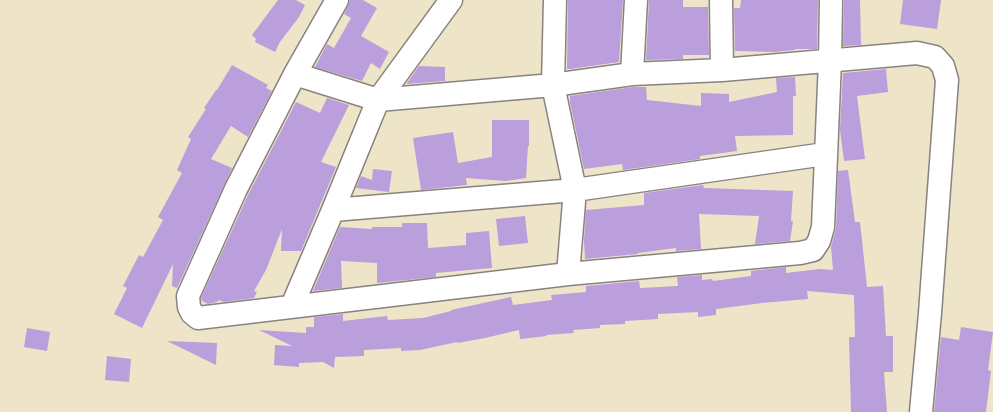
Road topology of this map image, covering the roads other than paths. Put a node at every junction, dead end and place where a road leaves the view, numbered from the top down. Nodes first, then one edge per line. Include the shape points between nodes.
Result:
1 (337, 0) edge
2 (451, 0) edge
3 (555, 0) edge
4 (636, 0) edge
5 (721, 0) edge
6 (831, 0) edge
7 (830, 60) junction
8 (722, 70) junction
9 (295, 74) junction
10 (632, 74) junction
11 (553, 85) junction
12 (378, 100) junction
13 (825, 154) junction
14 (575, 190) junction
15 (334, 210) junction
16 (568, 274) junction
17 (292, 306) junction
18 (921, 412) edge

1 - 9 street
2 - 12 street
3 - 11 street
4 - 10 street
5 - 8 street
6 - 7 street
7 - 8 street
7 - 13 street
7 - 18 street via 917,53 935,57 943,66 948,80
8 - 10 street
9 - 12 street
9 - 17 street via 236,189 188,296 189,307 198,318
10 - 11 street
11 - 12 street
11 - 14 street
12 - 15 street
13 - 14 street
13 - 16 street via 823,227 813,250
14 - 15 street
14 - 16 street
15 - 17 street
16 - 17 street

